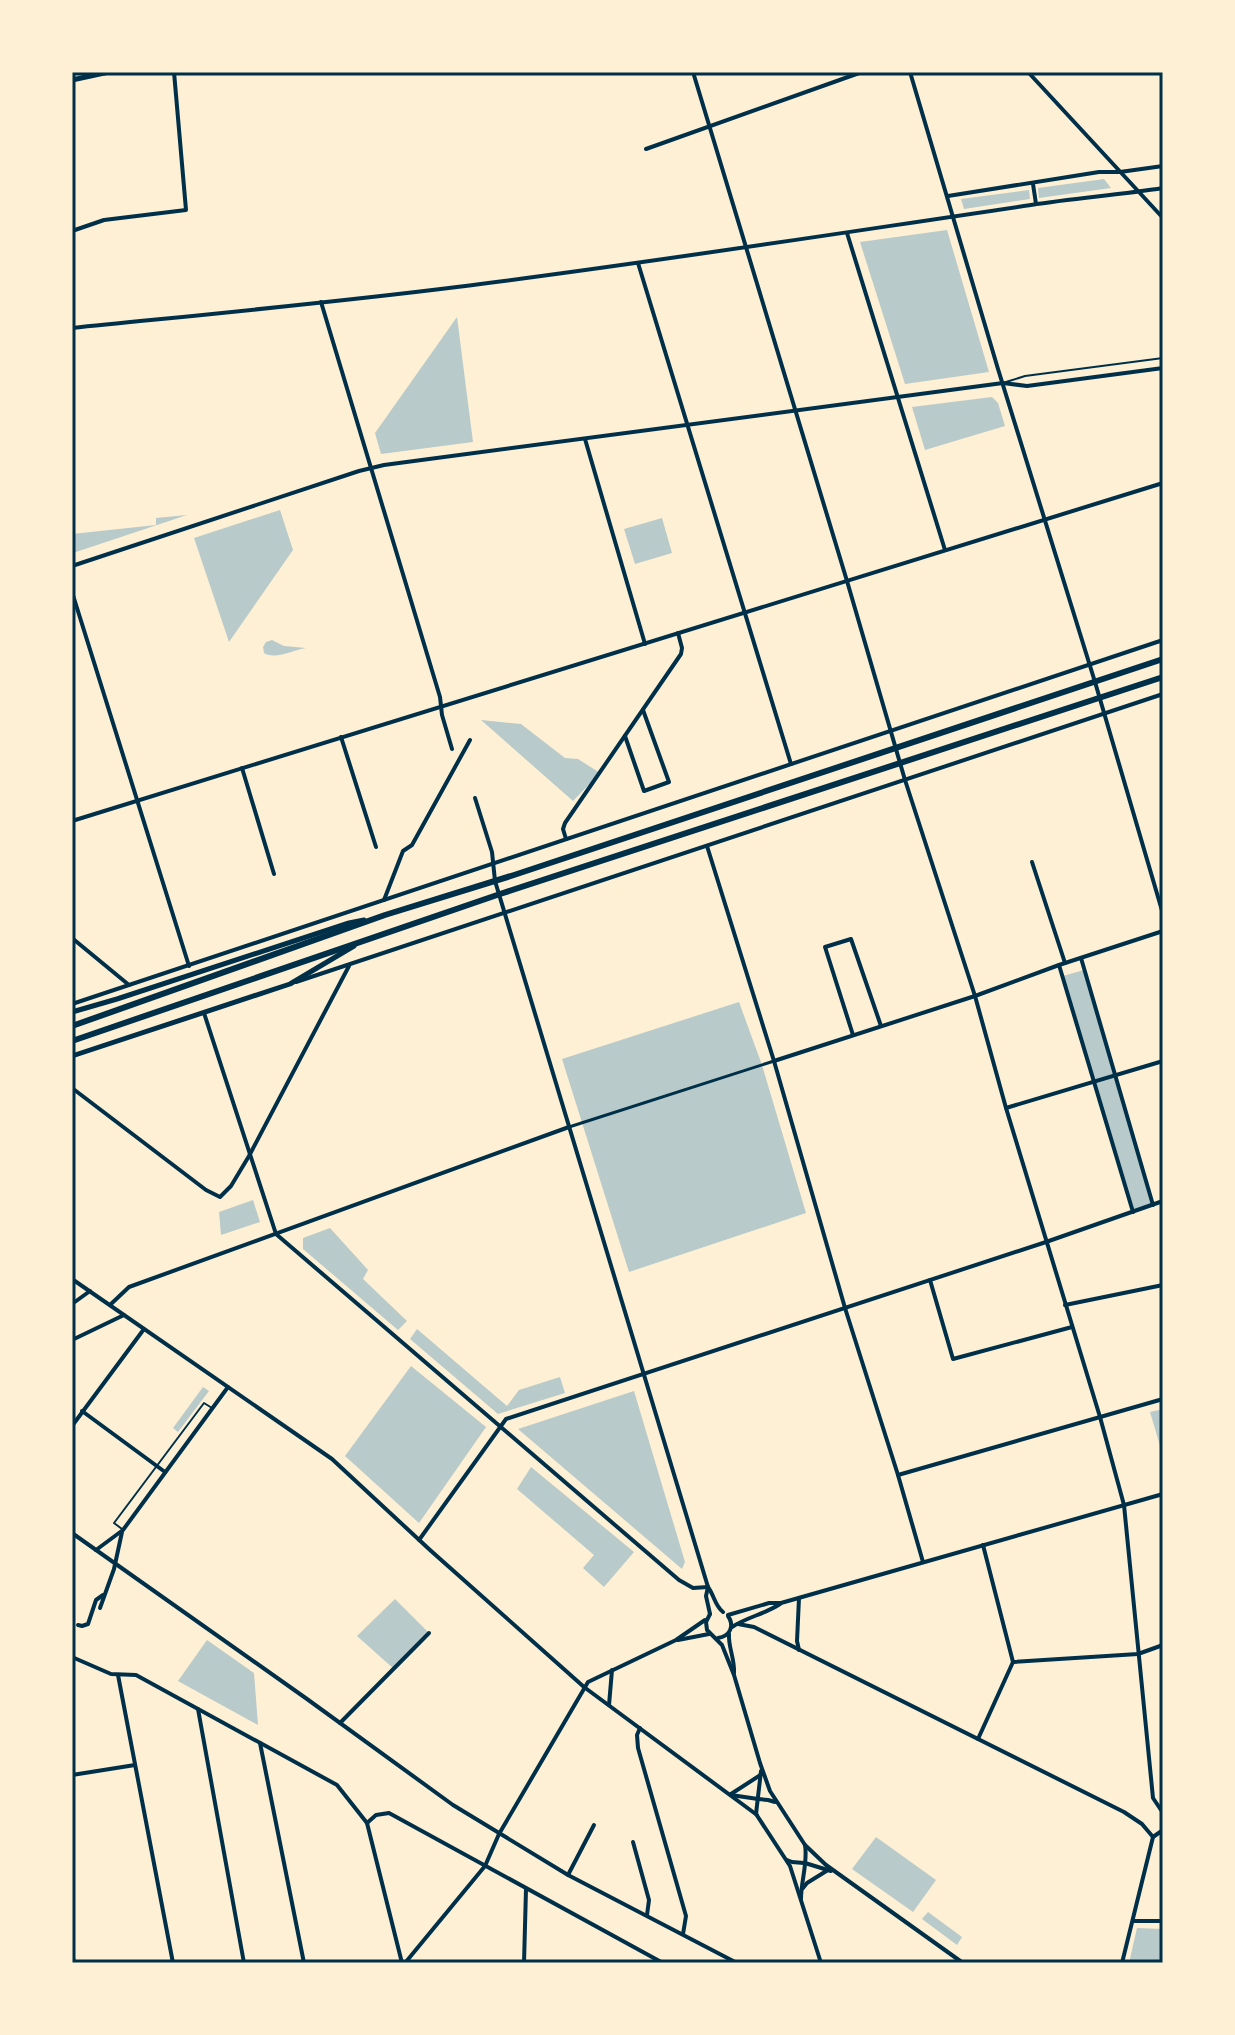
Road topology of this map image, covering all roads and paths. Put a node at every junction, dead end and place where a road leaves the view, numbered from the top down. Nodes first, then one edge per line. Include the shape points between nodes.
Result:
1 (109, 72) edge
2 (174, 72) edge
3 (693, 72) edge
4 (862, 72) edge
5 (910, 72) edge
6 (1028, 72) edge
7 (72, 80) edge
8 (709, 127) junction
9 (646, 149) dead end
10 (1163, 166) edge
11 (1120, 172) junction
12 (1033, 184) junction
13 (1163, 188) edge
14 (1138, 193) junction
15 (948, 196) junction
16 (1036, 204) junction
17 (954, 218) junction
18 (1163, 218) edge
19 (72, 231) edge
20 (847, 233) junction
21 (747, 247) junction
22 (638, 263) junction
23 (321, 302) junction
24 (72, 328) edge
25 (1163, 358) edge
26 (1163, 368) edge
27 (1003, 383) junction
28 (898, 398) junction
29 (794, 411) junction
30 (689, 424) junction
31 (585, 438) junction
32 (371, 468) junction
33 (1163, 483) edge
34 (1044, 520) junction
35 (945, 550) junction
36 (72, 566) edge
37 (847, 581) junction
38 (72, 592) edge
39 (746, 612) junction
40 (678, 633) junction
41 (1163, 640) edge
42 (645, 644) junction
43 (1163, 659) edge
44 (1090, 665) junction
45 (1163, 677) edge
46 (1095, 682) junction
47 (1163, 694) edge
48 (1101, 698) junction
49 (441, 706) junction
50 (643, 710) junction
51 (1105, 713) junction
52 (891, 731) junction
53 (625, 736) junction
54 (341, 737) junction
55 (470, 740) dead end
56 (896, 748) junction
57 (452, 749) dead end
58 (901, 763) junction
59 (791, 764) junction
60 (242, 768) junction
61 (905, 780) junction
62 (475, 798) dead end
63 (138, 800) junction
64 (72, 821) edge
65 (566, 839) junction
66 (707, 846) junction
67 (376, 847) dead end
68 (1032, 862) dead end
69 (494, 863) junction
70 (274, 874) dead end
71 (495, 881) junction
72 (500, 894) junction
73 (384, 900) junction
74 (505, 913) junction
75 (1163, 914) edge
76 (381, 917) junction
77 (1163, 931) edge
78 (72, 938) edge
79 (369, 938) junction
80 (1081, 958) junction
81 (351, 964) junction
82 (1062, 964) junction
83 (189, 966) junction
84 (290, 984) junction
85 (129, 985) junction
86 (975, 996) junction
87 (72, 1004) edge
88 (72, 1012) edge
89 (204, 1013) junction
90 (72, 1026) edge
91 (881, 1026) junction
92 (853, 1035) junction
93 (72, 1041) edge
94 (72, 1056) edge
95 (774, 1061) junction
96 (1163, 1061) edge
97 (1115, 1075) junction
98 (1094, 1081) junction
99 (72, 1088) edge
100 (1006, 1108) junction
101 (569, 1127) junction
102 (249, 1156) junction
103 (1163, 1201) edge
104 (1153, 1205) junction
105 (1133, 1212) junction
106 (276, 1234) junction
107 (1046, 1242) junction
108 (72, 1279) edge
109 (930, 1280) junction
110 (1163, 1285) edge
111 (90, 1291) junction
112 (72, 1304) edge
113 (110, 1305) junction
114 (1065, 1305) junction
115 (845, 1308) junction
116 (124, 1315) junction
117 (1072, 1327) junction
118 (144, 1329) junction
119 (72, 1340) edge
120 (645, 1374) junction
121 (228, 1387) junction
122 (1163, 1399) edge
123 (213, 1409) junction
124 (82, 1411) junction
125 (1100, 1417) junction
126 (72, 1426) edge
127 (501, 1426) junction
128 (157, 1466) junction
129 (165, 1472) junction
130 (898, 1475) junction
131 (1163, 1494) edge
132 (1124, 1505) junction
133 (123, 1530) junction
134 (72, 1533) edge
135 (419, 1540) junction
136 (983, 1545) junction
137 (96, 1550) junction
138 (923, 1562) junction
139 (115, 1564) junction
140 (708, 1587) junction
141 (105, 1594) junction
142 (799, 1598) junction
143 (781, 1603) junction
144 (100, 1608) dead end
145 (726, 1614) junction
146 (708, 1617) junction
147 (78, 1625) dead end
148 (732, 1628) junction
149 (429, 1633) dead end
150 (712, 1636) junction
151 (676, 1640) junction
152 (1163, 1645) edge
153 (799, 1650) junction
154 (1138, 1654) junction
155 (72, 1657) edge
156 (1013, 1662) junction
157 (612, 1670) junction
158 (118, 1674) junction
159 (734, 1675) junction
160 (584, 1687) junction
161 (609, 1705) junction
162 (198, 1709) junction
163 (340, 1723) junction
164 (640, 1728) junction
165 (978, 1739) junction
166 (260, 1743) junction
167 (135, 1765) junction
168 (762, 1771) junction
169 (72, 1775) edge
170 (728, 1794) junction
171 (758, 1799) junction
172 (765, 1800) junction
173 (778, 1805) junction
174 (756, 1807) junction
175 (1163, 1813) edge
176 (758, 1817) junction
177 (367, 1823) junction
178 (594, 1825) dead end
179 (1163, 1830) edge
180 (499, 1834) junction
181 (1153, 1837) junction
182 (633, 1842) dead end
183 (804, 1843) junction
184 (805, 1856) junction
185 (786, 1858) junction
186 (797, 1863) junction
187 (804, 1863) junction
188 (485, 1866) junction
189 (828, 1870) junction
190 (568, 1875) junction
191 (840, 1875) junction
192 (526, 1888) junction
193 (801, 1890) junction
194 (801, 1899) junction
195 (647, 1915) junction
196 (1134, 1921) junction
197 (1163, 1921) edge
198 (683, 1934) junction
199 (72, 1952) edge
200 (74, 1963) edge
201 (173, 1963) edge
202 (244, 1963) edge
203 (304, 1963) edge
204 (403, 1963) edge
205 (524, 1963) edge
206 (663, 1963) edge
207 (737, 1963) edge
208 (821, 1963) edge
209 (963, 1963) edge
210 (1122, 1963) edge

1 - 7 main road
2 - 19 street via 186,210 104,220
3 - 8 street
4 - 8 street
5 - 15 street
6 - 11 street
8 - 9 street
8 - 21 street
10 - 11 street
11 - 12 street
11 - 14 street
12 - 15 street
12 - 16 street
13 - 14 street
14 - 16 street
14 - 18 street
15 - 17 street
16 - 17 street
17 - 20 street
17 - 27 street
20 - 21 street
20 - 28 street
21 - 22 street
21 - 29 street
22 - 23 street
22 - 30 street
23 - 24 street
23 - 32 street
25 - 27 lane
26 - 27 street via 1027,386
27 - 28 street
27 - 34 street
28 - 29 street
28 - 35 street
29 - 30 street
29 - 37 street
30 - 31 street
30 - 39 street
31 - 32 street
31 - 42 street
32 - 36 street
32 - 49 street
33 - 34 street
34 - 35 street
34 - 44 street
35 - 37 street
37 - 39 street
37 - 52 street
38 - 63 street
39 - 40 street
39 - 59 street
40 - 42 street
40 - 50 street via 681,654
41 - 44 street
42 - 49 street
43 - 46 main road
44 - 46 street
44 - 52 street
45 - 48 main road
46 - 48 street
46 - 56 main road
47 - 51 street
48 - 51 street
48 - 58 main road
49 - 54 street
49 - 57 street
50 - 53 street
50 - 53 street via 669,782 644,791
51 - 61 street
51 - 75 street
52 - 56 street
52 - 59 street
53 - 65 street via 565,823
54 - 60 street
54 - 67 street
55 - 73 street via 412,845 403,851
56 - 58 street
56 - 71 main road
58 - 61 street
58 - 72 main road
59 - 65 street
60 - 63 street
60 - 70 street
61 - 66 street
61 - 86 street
62 - 69 street
63 - 64 street
63 - 83 street
65 - 69 street
66 - 74 street
66 - 95 street
68 - 82 street
69 - 71 street
69 - 73 street
71 - 72 street
71 - 76 main road
72 - 74 street
72 - 79 main road
73 - 83 street
74 - 81 street
74 - 101 street
76 - 88 main road
76 - 90 main road
77 - 80 street
78 - 85 street
79 - 84 main road
79 - 93 main road
80 - 82 street
80 - 97 street
81 - 84 street
81 - 102 street
82 - 86 street
82 - 98 street
83 - 85 street
84 - 89 main road
85 - 87 street
86 - 91 street
86 - 100 street
89 - 94 main road
89 - 102 street
91 - 92 street
91 - 92 street via 851,939 825,947
92 - 95 street
95 - 101 street
95 - 115 street
96 - 97 street
97 - 98 street
97 - 104 street
98 - 100 street
98 - 105 street
99 - 102 street via 220,1197
100 - 107 street
101 - 106 street
101 - 120 street
102 - 106 street
103 - 104 street
104 - 105 street
105 - 107 street
106 - 113 street via 129,1287
106 - 127 street
107 - 109 street
107 - 114 street
108 - 111 street
109 - 115 street
109 - 117 street via 953,1359
110 - 114 street
111 - 112 street
111 - 113 street
113 - 116 street
114 - 117 street
115 - 120 street
115 - 130 street
116 - 118 street
116 - 119 street
117 - 125 street
118 - 121 street
118 - 124 street
120 - 127 street via 506,1419
120 - 140 street
121 - 123 street
121 - 135 street via 332,1459
122 - 125 street
123 - 128 lane via 204,1403
123 - 129 street
124 - 126 street
124 - 128 street
125 - 130 street
125 - 132 street
127 - 135 street
127 - 140 street via 679,1580 693,1588
128 - 129 street
128 - 133 lane via 114,1523
129 - 133 street
130 - 138 street
131 - 132 street
132 - 136 street
132 - 154 street
133 - 137 street
133 - 139 street
134 - 137 street
135 - 160 street
136 - 138 street
136 - 156 street
137 - 139 street
138 - 142 street
139 - 141 street
139 - 163 street
140 - 145 street
140 - 146 street
141 - 144 street
141 - 147 street via 96,1600 88,1624
142 - 143 street
142 - 153 street
143 - 145 street
143 - 148 street
145 - 146 street via 716,1611
145 - 148 street
146 - 150 street via 705,1625
146 - 151 street
148 - 150 street via 724,1637
148 - 153 street via 749,1625
148 - 159 street
149 - 163 street
150 - 151 street
150 - 159 street via 722,1645
151 - 157 street
152 - 154 street
153 - 165 street
154 - 156 street
154 - 175 street via 1153,1798
155 - 158 street
156 - 165 street
157 - 160 street
157 - 161 street
158 - 162 street via 136,1675
158 - 167 street
159 - 168 street
160 - 161 street
160 - 180 street
161 - 164 street
162 - 166 street
162 - 202 street
163 - 180 street
164 - 170 street
164 - 198 street via 638,1748 686,1916
165 - 181 street via 1124,1812
166 - 177 street via 337,1785
166 - 203 street
167 - 169 street
167 - 201 street
168 - 170 street
168 - 171 street
168 - 173 street
170 - 171 street
170 - 176 street
171 - 172 street
171 - 174 street
172 - 173 street
172 - 174 street
173 - 183 street
174 - 176 street
176 - 185 street
177 - 188 street via 389,1813
177 - 204 street
178 - 190 street
179 - 181 street
180 - 188 street
180 - 190 street
181 - 196 street
182 - 195 street via 649,1900
183 - 184 street
183 - 191 street
184 - 186 street
184 - 187 street
185 - 186 street
185 - 194 street
186 - 187 street
187 - 189 street
187 - 193 street
188 - 192 street
188 - 204 street
189 - 191 street
189 - 193 street
190 - 195 street
191 - 209 street
192 - 205 street
192 - 206 street
193 - 194 street
194 - 208 street
195 - 198 street
196 - 197 street
196 - 210 street
198 - 207 street
199 - 200 street

